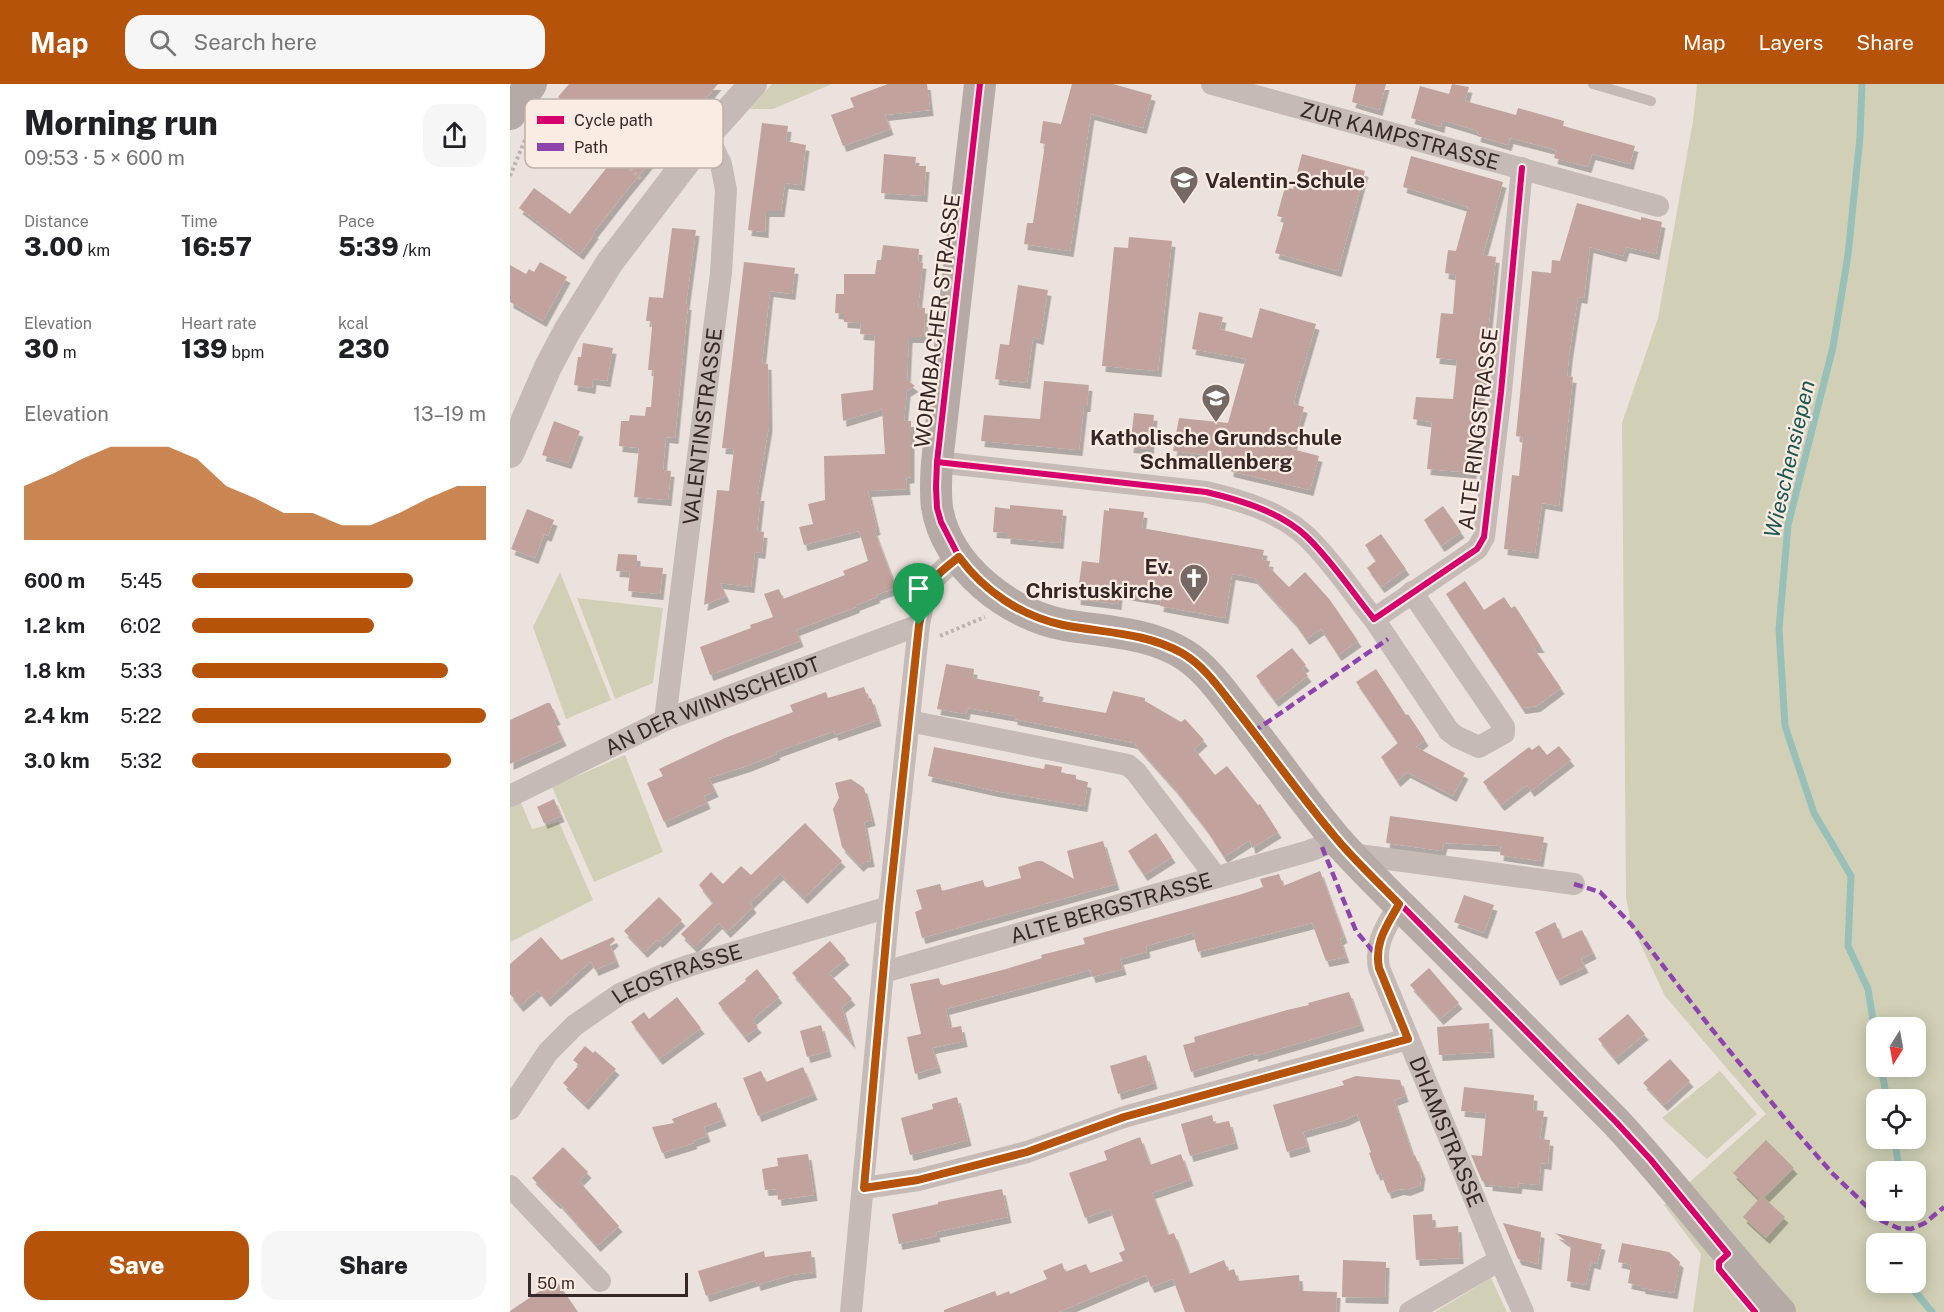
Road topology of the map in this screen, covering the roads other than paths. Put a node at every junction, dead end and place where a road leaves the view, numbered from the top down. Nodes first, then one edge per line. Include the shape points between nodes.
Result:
1 (531, 84) edge
2 (753, 84) edge
3 (980, 84) edge
4 (1212, 84) edge
5 (1593, 84) edge
6 (1651, 101) dead end
7 (510, 114) edge
8 (723, 117) edge
9 (682, 168) edge
10 (722, 168) edge
11 (1522, 168) junction
12 (1658, 206) dead end
13 (510, 454) edge
14 (937, 462) junction
15 (959, 557) junction
16 (1412, 592) junction
17 (1374, 619) junction
18 (918, 635) junction
19 (665, 720) junction
20 (909, 721) junction
21 (510, 796) edge
22 (1344, 847) junction
23 (1216, 877) junction
24 (1574, 884) dead end
25 (1399, 904) junction
26 (889, 907) junction
27 (884, 972) junction
28 (1408, 1039) junction
29 (510, 1109) edge
30 (510, 1186) edge
31 (864, 1188) junction
32 (1500, 1260) junction
33 (600, 1281) dead end
34 (851, 1312) edge
35 (1410, 1312) edge
36 (1524, 1312) edge
37 (1780, 1312) edge

1 - 7 main road
2 - 8 street
3 - 14 main road, WORMBACHER STRASSE
4 - 11 street, ZUR KAMPSTRASSE
5 - 6 lane
9 - 13 street via 610,262 567,331
10 - 19 street, VALENTINSTRASSE via 726,190 721,273
11 - 12 street, ZUR KAMPSTRASSE
11 - 16 street, ALTE RINGSTRASSE via 1484,537 1477,549
14 - 15 main road, WORMBACHER STRASSE via 937,508
14 - 17 street via 1206,492 1242,502 1270,513 1305,535
15 - 18 street via 928,585
15 - 22 main road, WORMBACHER STRASSE via 992,592 1037,618 1146,638 1184,654 1200,666
16 - 17 street, ALTE RINGSTRASSE
16 - 17 street via 1504,727 1503,733 1479,747 1453,734
18 - 19 street, AN DER WINNSCHEIDT
18 - 20 street
19 - 21 street, AN DER WINNSCHEIDT
20 - 23 street via 1128,765
20 - 26 street
22 - 23 street, ALTE BERGSTRASSE via 1322,847
22 - 24 street
22 - 25 main road, WORMBACHER STRASSE
23 - 27 street, ALTE BERGSTRASSE
25 - 28 street, DHAMSTRASSE via 1379,941 1377,956
25 - 37 main road, WORMBACHER STRASSE via 1651,1160
26 - 27 street
26 - 29 street, LEOSTRASSE via 691,964 620,994 575,1025 548,1052
27 - 31 street
28 - 31 street via 1124,1117 1027,1152 918,1180
28 - 32 street, DHAMSTRASSE
30 - 33 street
31 - 34 street
32 - 35 street
32 - 36 street, DHAMSTRASSE

